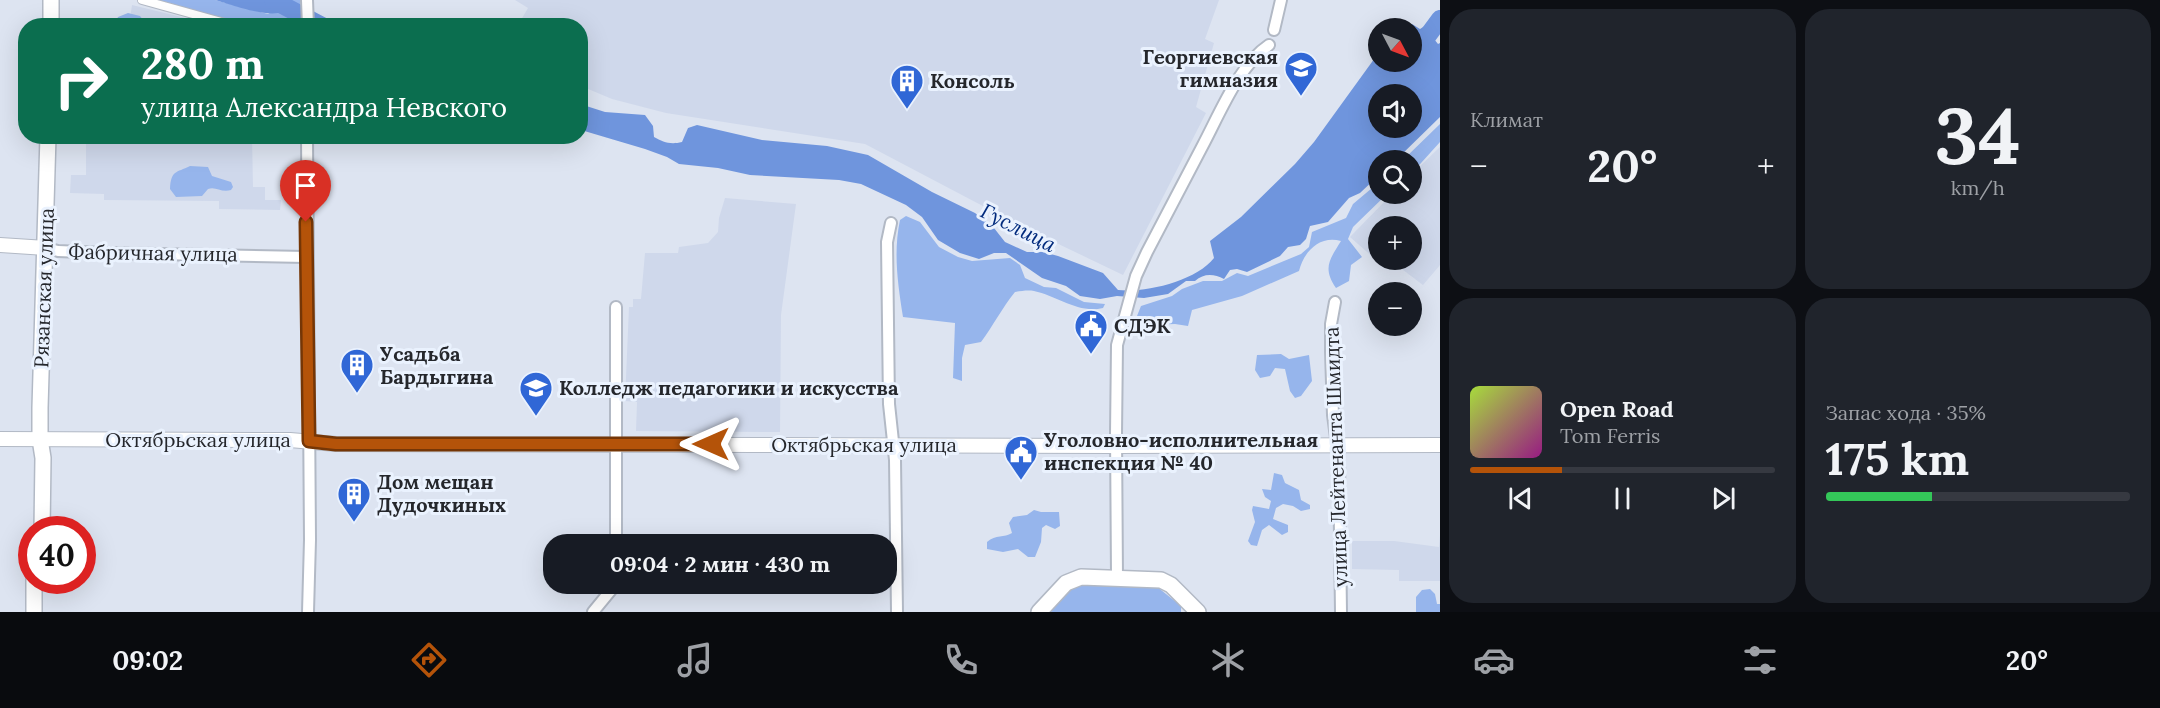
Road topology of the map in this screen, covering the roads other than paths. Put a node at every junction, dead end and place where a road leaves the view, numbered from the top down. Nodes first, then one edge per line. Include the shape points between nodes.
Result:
1 (51, 0) edge
2 (142, 0) edge
3 (1281, 0) edge
4 (307, 2) edge
5 (51, 18) edge
6 (207, 18) edge
7 (308, 18) edge
8 (1274, 30) dead end
9 (1269, 45) dead end
10 (48, 144) edge
11 (307, 144) edge
12 (891, 223) dead end
13 (0, 245) edge
14 (46, 248) junction
15 (306, 256) junction
16 (1335, 302) dead end
17 (616, 307) dead end
18 (0, 439) edge
19 (40, 440) junction
20 (309, 441) junction
21 (616, 444) junction
22 (894, 445) junction
23 (1337, 445) junction
24 (1440, 445) edge
25 (1116, 446) junction
26 (35, 516) edge
27 (42, 516) edge
28 (616, 534) edge
29 (1117, 577) junction
30 (34, 594) edge
31 (43, 594) edge
32 (608, 594) edge
33 (34, 612) edge
34 (43, 612) edge
35 (308, 612) edge
36 (593, 612) edge
37 (897, 612) edge
38 (1039, 612) edge
39 (1198, 612) edge
40 (1341, 612) edge

1 - 5 main road
2 - 6 street
3 - 8 street
4 - 7 street
9 - 25 street via 1257,53 1230,94 1136,276 1118,345
10 - 14 main road, Рязанская улица
11 - 15 street
12 - 22 street via 887,242 889,404
13 - 14 street, Фабричная улица
14 - 15 street, Фабричная улица via 105,253
14 - 19 main road, Рязанская улица
15 - 20 street
16 - 23 street, улица Лейтенанта Шмидта via 1331,351
17 - 21 street
18 - 19 street, Октябрьская улица
19 - 20 street, Октябрьская улица
19 - 26 main road, Рязанская улица via 35,460
19 - 27 main road, Рязанская улица
20 - 21 street, Октябрьская улица
20 - 35 street
21 - 22 street, Октябрьская улица
21 - 28 street
22 - 25 street, Октябрьская улица
22 - 37 street
23 - 24 street, Октябрьская улица
23 - 25 street, Октябрьская улица
23 - 40 street, улица Лейтенанта Шмидта
25 - 29 street
29 - 38 main road via 1071,580
29 - 39 main road via 1167,582
30 - 33 main road
31 - 34 main road
32 - 36 street

